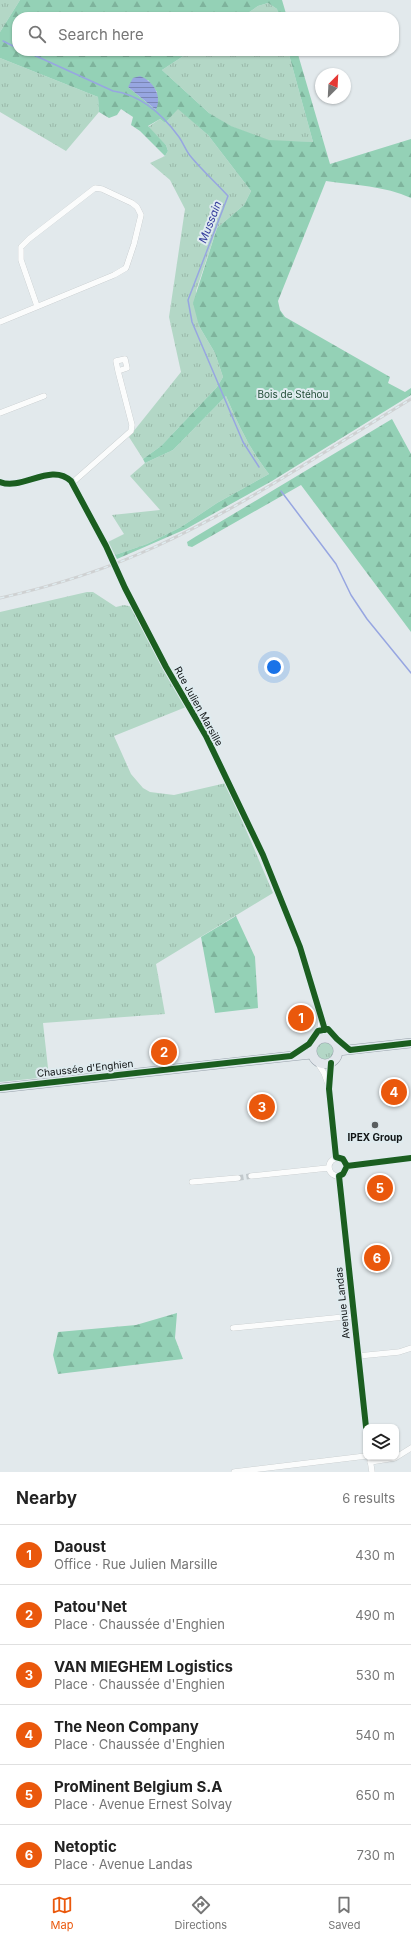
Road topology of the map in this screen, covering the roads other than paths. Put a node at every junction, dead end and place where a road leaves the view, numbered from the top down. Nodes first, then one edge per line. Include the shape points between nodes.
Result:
1 (37, 306) junction
2 (0, 322) edge
3 (118, 370) dead end
4 (44, 396) dead end
5 (0, 413) edge
6 (0, 482) edge
7 (72, 483) junction
8 (321, 1018) junction
9 (318, 1039) junction
10 (331, 1040) junction
11 (411, 1042) edge
12 (338, 1052) junction
13 (314, 1058) junction
14 (331, 1063) junction
15 (0, 1088) edge
16 (329, 1088) junction
17 (336, 1157) junction
18 (411, 1158) edge
19 (347, 1166) junction
20 (328, 1168) junction
21 (251, 1176) tunnel mouth
22 (339, 1176) junction
23 (238, 1178) tunnel mouth
24 (192, 1182) dead end
25 (354, 1316) junction
26 (233, 1328) dead end
27 (411, 1348) edge
28 (358, 1356) junction
29 (366, 1424) edge
30 (411, 1448) edge
31 (363, 1456) edge
32 (399, 1456) edge
33 (370, 1460) edge
34 (234, 1472) edge
35 (372, 1472) edge

1 - 1 street via 126,268 141,218 132,203 95,188 21,247 21,260
1 - 2 street
3 - 7 street via 132,425 131,431
4 - 5 street
6 - 7 street via 10,484 56,474 66,476
7 - 8 street, Rue Julien Marsille via 166,667 206,736 263,855 300,947
8 - 9 street, Rue Julien Marsille
8 - 10 street, Rue Julien Marsille
9 - 10 main road
9 - 13 main road via 312,1046
10 - 12 main road
11 - 12 main road
12 - 14 main road
13 - 14 main road, Chaussée d'Enghien via 321,1064
13 - 15 main road, Chaussée d'Enghien
13 - 16 street via 324,1073
14 - 16 street
16 - 17 street
17 - 19 street via 344,1159
17 - 20 street via 332,1159
18 - 19 street
19 - 22 street
20 - 21 street
20 - 22 street via 334,1175
22 - 25 street, Avenue Landas
23 - 24 street
25 - 26 street
25 - 28 street, Avenue Landas
27 - 28 street via 399,1352
28 - 29 street, Avenue Landas
30 - 32 street
31 - 34 street
33 - 35 street

